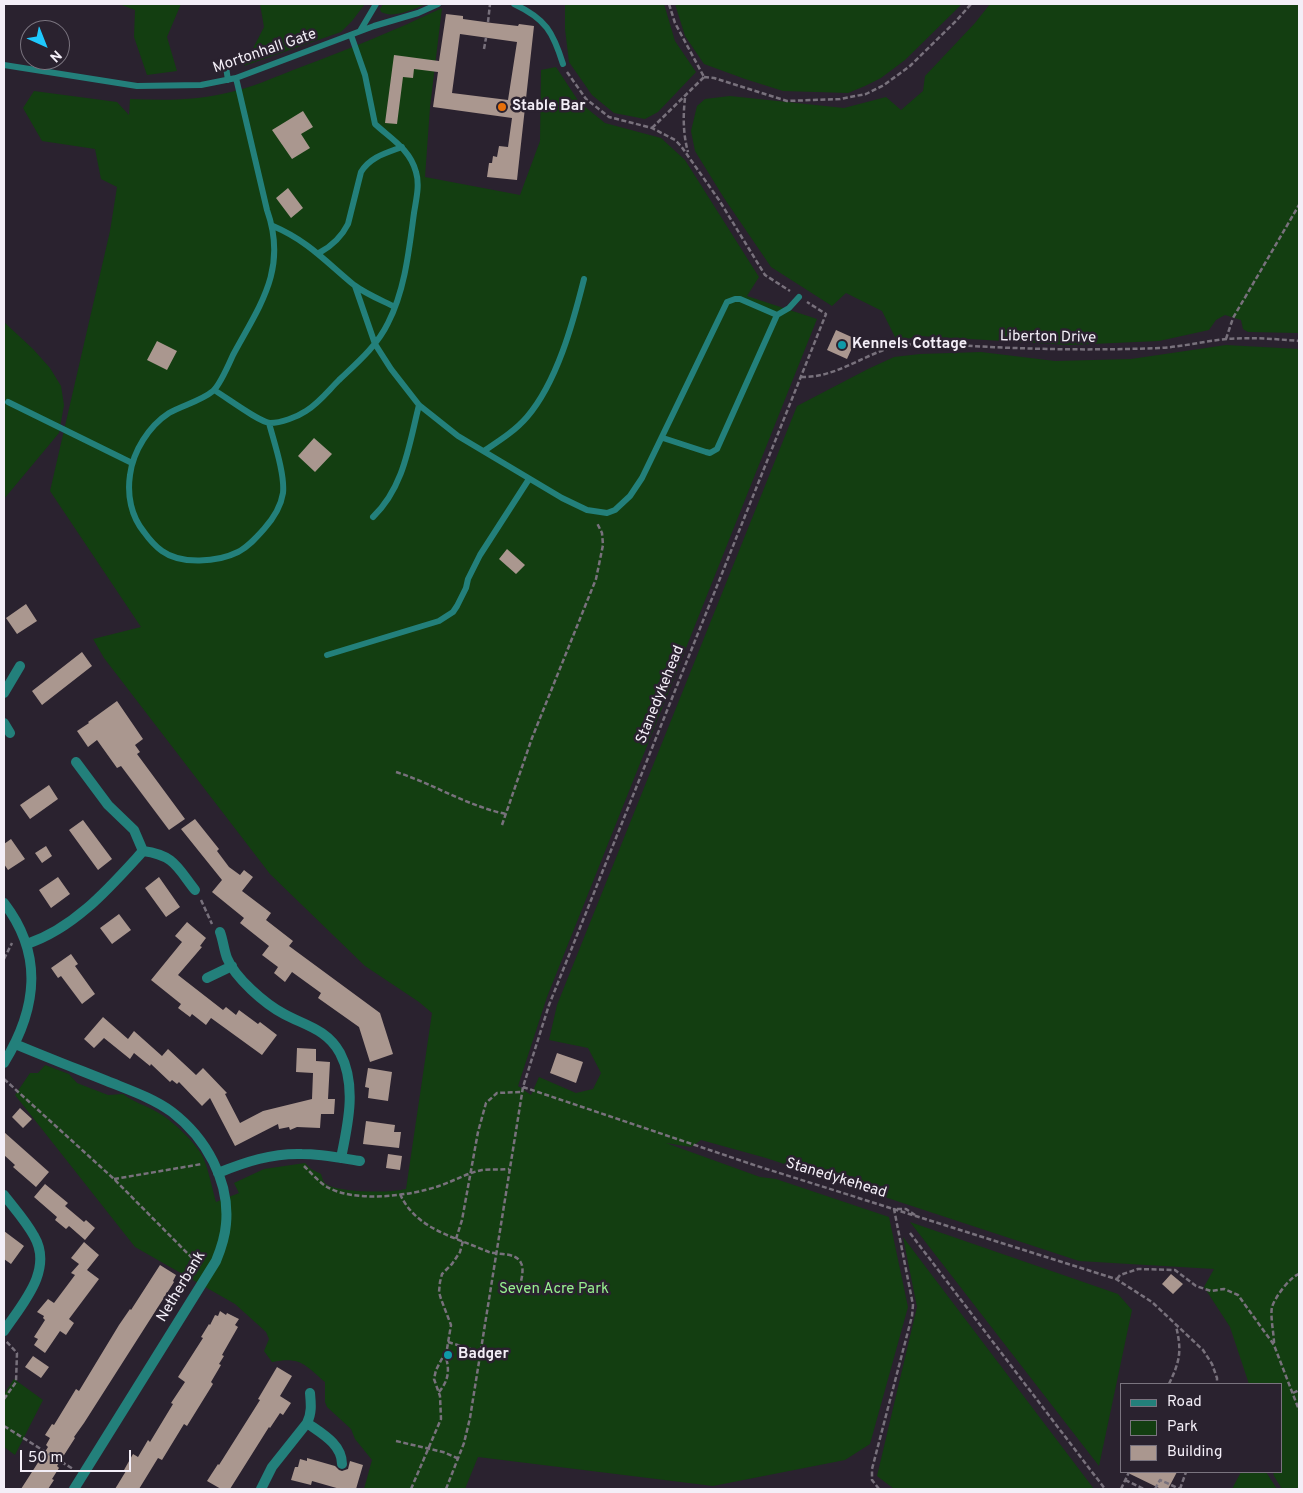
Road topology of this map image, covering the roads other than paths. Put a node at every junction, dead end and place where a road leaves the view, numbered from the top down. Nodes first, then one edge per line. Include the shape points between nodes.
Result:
1 (376, 4) edge
2 (438, 4) edge
3 (514, 4) edge
4 (360, 31) junction
5 (351, 35) junction
6 (563, 64) road end
7 (4, 65) edge
8 (226, 67) dead end
9 (236, 78) junction
10 (228, 80) junction
11 (402, 147) junction
12 (273, 226) junction
13 (318, 254) junction
14 (584, 279) dead end
15 (355, 286) junction
16 (799, 297) road end
17 (395, 307) junction
18 (777, 315) junction
19 (375, 344) junction
20 (214, 390) junction
21 (8, 402) dead end
22 (419, 405) junction
23 (269, 423) junction
24 (662, 438) junction
25 (484, 451) junction
26 (132, 463) junction
27 (529, 479) junction
28 (373, 517) dead end
29 (327, 655) dead end
30 (20, 666) dead end
31 (4, 693) edge
32 (4, 723) edge
33 (10, 733) dead end
34 (76, 762) dead end
35 (143, 851) junction
36 (195, 890) road end
37 (4, 903) edge
38 (220, 932) road end
39 (27, 944) junction
40 (232, 966) junction
41 (207, 978) dead end
42 (15, 1044) junction
43 (4, 1064) edge
44 (341, 1158) junction
45 (360, 1161) dead end
46 (218, 1173) junction
47 (4, 1194) edge
48 (4, 1330) edge
49 (310, 1393) dead end
50 (307, 1423) junction
51 (342, 1464) dead end
52 (74, 1489) edge
53 (261, 1489) edge

1 - 4 lane
2 - 4 lane, Mortonhall Gate
3 - 6 lane via 541,21 554,38
4 - 5 lane, Mortonhall Gate
5 - 9 lane, Mortonhall Gate
5 - 11 lane via 368,86 374,124
7 - 10 lane, Mortonhall Gate via 137,86 192,86
8 - 10 lane
9 - 10 lane, Mortonhall Gate
9 - 12 lane
11 - 13 lane via 365,165 344,232
11 - 17 lane via 414,164 418,183 406,264
12 - 13 lane via 290,233
12 - 20 lane via 271,280
13 - 15 lane
14 - 25 lane via 568,335 538,401 508,435
15 - 17 lane
15 - 19 lane
16 - 18 lane
17 - 19 lane
18 - 24 lane via 717,449 710,453
18 - 24 lane via 740,298 727,302
19 - 22 lane
19 - 23 lane via 314,406 292,418
20 - 23 lane
20 - 26 lane via 160,420
21 - 26 lane
22 - 25 lane via 458,436
22 - 28 lane via 402,475 387,502
23 - 26 lane via 283,493 271,520 258,536 230,555 178,558 153,543 138,525 130,503
24 - 27 lane via 636,489 615,510 607,513 587,510
25 - 27 lane
27 - 29 lane via 480,555 453,612 439,621
30 - 31 street
32 - 33 street
34 - 35 street via 108,806 134,830
35 - 36 street via 167,857
35 - 39 street via 102,896 49,935
37 - 39 street
38 - 40 street
39 - 42 street via 31,991
40 - 41 street
40 - 44 street via 248,986 273,1007 318,1030 329,1038 340,1054 350,1097
42 - 43 street
42 - 46 street, Netherbank via 159,1104 173,1113 205,1146
44 - 45 street
44 - 46 street via 302,1154 273,1156
46 - 52 street, Netherbank via 225,1197 226,1223 216,1261
47 - 48 street via 35,1236 40,1261 34,1287
49 - 50 street via 312,1408
50 - 51 street via 338,1448
50 - 53 street via 272,1467

